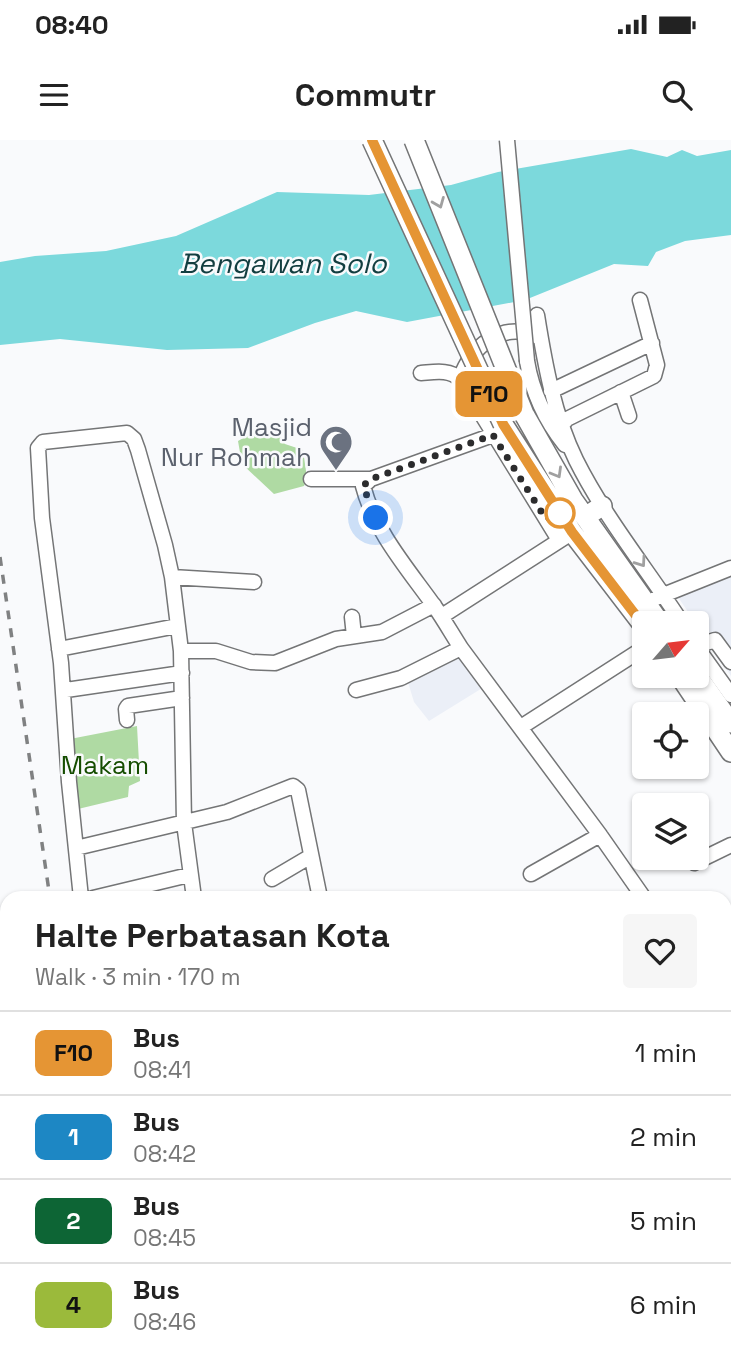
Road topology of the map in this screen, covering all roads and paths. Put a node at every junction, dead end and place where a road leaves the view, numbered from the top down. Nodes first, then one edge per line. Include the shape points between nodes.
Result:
1 (372, 140) edge
2 (414, 140) edge
3 (507, 140) edge
4 (640, 300) dead end
5 (537, 315) dead end
6 (541, 337) junction
7 (652, 343) junction
8 (421, 373) dead end
9 (460, 379) junction
10 (551, 391) junction
11 (621, 393) junction
12 (629, 416) dead end
13 (563, 424) junction
14 (498, 430) junction
15 (576, 459) junction
16 (311, 479) dead end
17 (371, 479) junction
18 (580, 524) junction
19 (731, 568) edge
20 (172, 577) junction
21 (254, 582) dead end
22 (654, 599) junction
23 (438, 611) junction
24 (635, 611) edge
25 (657, 611) edge
26 (668, 611) edge
27 (352, 617) dead end
28 (177, 626) junction
29 (354, 636) junction
30 (709, 641) edge
31 (461, 648) junction
32 (59, 649) junction
33 (181, 651) junction
34 (632, 656) edge
35 (731, 662) edge
36 (709, 663) edge
37 (182, 673) junction
38 (688, 688) edge
39 (706, 688) edge
40 (66, 690) dead end
41 (356, 691) dead end
42 (731, 695) edge
43 (182, 698) junction
44 (127, 720) dead end
45 (731, 723) edge
46 (521, 727) junction
47 (731, 752) edge
48 (184, 823) junction
49 (600, 835) junction
50 (731, 845) edge
51 (76, 848) junction
52 (311, 856) junction
53 (709, 856) edge
54 (531, 874) dead end
55 (189, 875) junction
56 (272, 878) dead end
57 (80, 891) edge
58 (122, 891) edge
59 (192, 891) edge
60 (318, 891) edge
61 (639, 891) edge

1 - 14 highway, bridge
2 -> 18 highway, bridge via 524,414 566,488
3 - 15 street, bridge via 527,361 541,404
4 - 7 street
5 - 6 street
6 - 9 street via 514,332 488,339 470,355
6 - 10 street
7 - 10 street
7 - 11 street via 657,365 654,376
8 - 9 street via 445,372
9 - 14 street
10 - 13 street
11 - 12 street
11 - 13 street
13 - 15 street
14 - 17 street
14 - 18 highway
15 - 18 street
16 - 17 street
17 - 23 street via 363,486 374,514
18 -> 22 highway
18 - 23 street
18 - 24 highway
19 - 22 street
20 - 21 street
20 - 28 street
20 - 32 street via 131,435 43,442 38,448 42,518
22 - 25 highway
22 - 26 street
23 - 29 street via 382,632
23 - 31 street
27 - 29 street
28 - 32 street
28 - 33 street
29 - 33 street via 321,643 275,663 216,651
30 - 35 street via 716,641
31 - 41 street via 401,678
31 - 46 street
32 - 51 street
33 - 37 street
34 - 46 street
36 - 42 street
37 - 40 street
37 - 43 street
38 - 47 highway
39 - 45 highway
43 - 44 street via 128,706
43 - 48 street
46 - 49 street
48 - 51 street
48 - 52 street via 240,808 293,786 298,790
48 - 55 street
49 - 54 street
49 - 61 street
50 - 53 street
51 - 57 street
52 - 56 street
52 - 60 street
55 - 58 street
55 - 59 street

